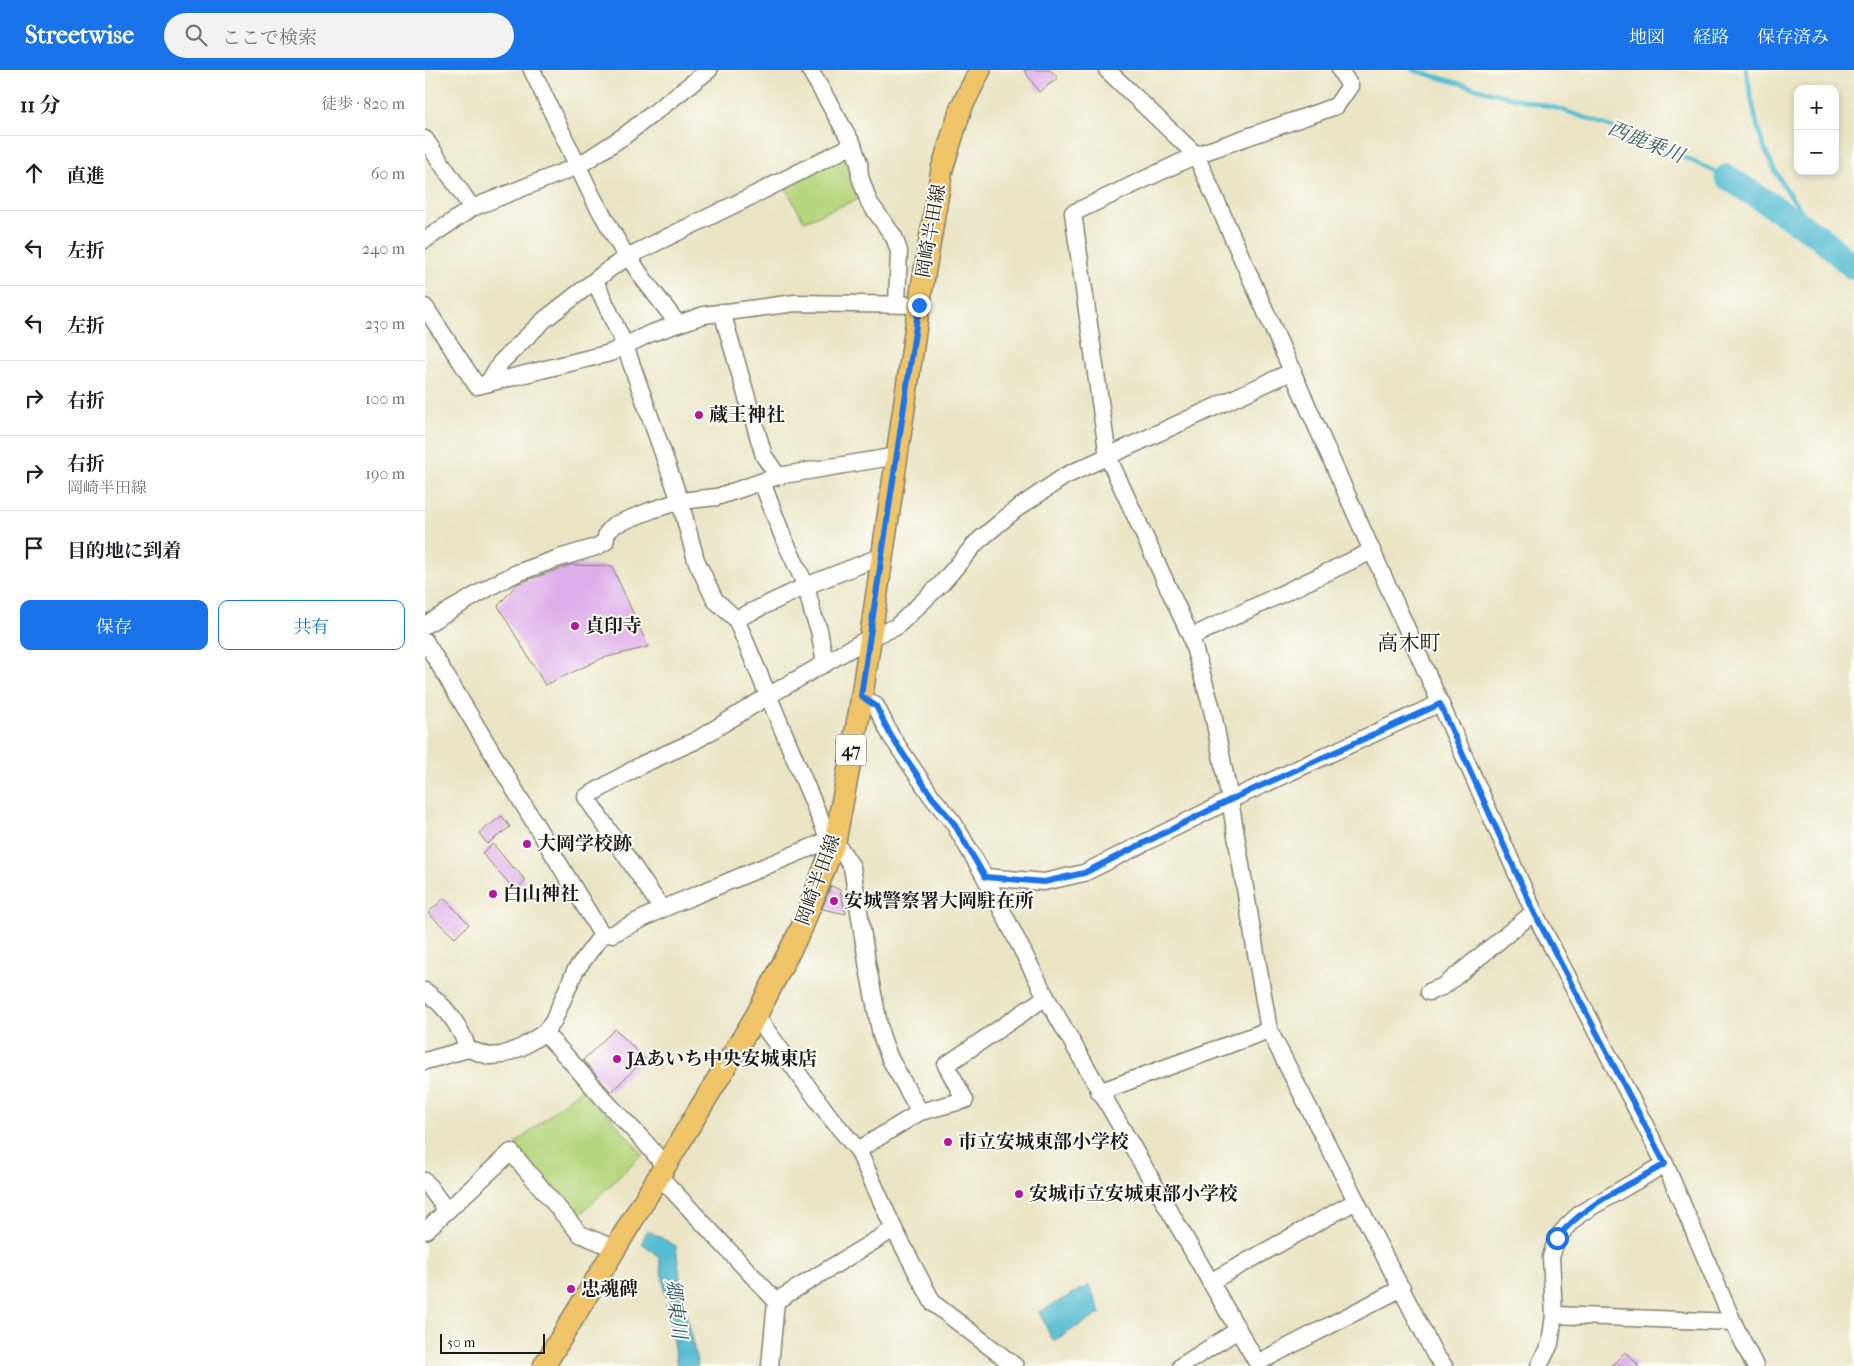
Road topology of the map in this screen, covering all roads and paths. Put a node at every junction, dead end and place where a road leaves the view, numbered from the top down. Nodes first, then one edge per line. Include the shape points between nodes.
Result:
1 (532, 70) edge
2 (709, 70) edge
3 (810, 70) edge
4 (980, 70) edge
5 (1107, 70) edge
6 (1340, 70) edge
7 (425, 139) edge
8 (853, 144) junction
9 (1196, 155) junction
10 (578, 166) junction
11 (471, 208) junction
12 (425, 240) edge
13 (628, 258) junction
14 (595, 281) junction
15 (897, 304) junction
16 (919, 305) junction
17 (425, 307) edge
18 (722, 312) junction
19 (678, 324) junction
20 (625, 346) junction
21 (1293, 372) junction
22 (488, 383) junction
23 (897, 456) junction
24 (1108, 457) junction
25 (770, 479) junction
26 (680, 501) junction
27 (1372, 551) junction
28 (882, 556) junction
29 (806, 586) junction
30 (736, 620) junction
31 (425, 625) edge
32 (1191, 637) junction
33 (869, 638) junction
34 (425, 641) edge
35 (825, 664) junction
36 (768, 696) junction
37 (861, 696) junction
38 (1440, 704) junction
39 (1230, 800) junction
40 (832, 840) junction
41 (985, 877) junction
42 (661, 909) junction
43 (1534, 912) junction
44 (602, 935) junction
45 (425, 992) edge
46 (1429, 992) dead end
47 (1046, 998) junction
48 (756, 1016) junction
49 (1269, 1030) junction
50 (544, 1033) junction
51 (468, 1049) junction
52 (425, 1061) edge
53 (1099, 1092) junction
54 (920, 1112) junction
55 (858, 1150) junction
56 (1665, 1164) junction
57 (663, 1172) junction
58 (425, 1181) edge
59 (1356, 1201) junction
60 (447, 1211) junction
61 (894, 1230) junction
62 (425, 1231) edge
63 (616, 1249) junction
64 (1209, 1282) junction
65 (1402, 1288) junction
66 (776, 1301) junction
67 (1554, 1315) junction
68 (1733, 1322) junction
69 (1238, 1330) junction
70 (1258, 1364) edge
71 (544, 1366) edge
72 (770, 1366) edge
73 (1015, 1366) edge
74 (1181, 1366) edge
75 (1444, 1366) edge
76 (1539, 1366) edge
77 (1755, 1366) edge

1 - 10 street
2 - 10 street via 624,136
3 - 8 street
4 - 16 main road, 岡崎半田線 / 47 via 961,108 942,169
5 - 9 street
6 - 9 street via 1350,86 1336,106
7 - 11 street
8 - 13 street
8 - 15 street via 869,202 894,237 899,251
9 - 21 street
9 - 24 street via 1073,212
10 - 11 street
10 - 13 street
11 - 12 street
13 - 14 street
13 - 19 street
14 - 20 street
14 - 22 street via 544,320 501,362
15 - 16 street
15 - 18 street via 795,303
16 - 23 main road, 岡崎半田線 / 47
17 - 22 street via 477,386
18 - 19 street
18 - 25 street
19 - 20 street
20 - 22 street via 610,353
20 - 26 street
21 - 24 street
21 - 27 street
23 - 25 street
23 - 28 main road, 岡崎半田線 / 47
24 - 32 street
24 - 33 street via 1065,476 1015,510 977,542 942,583 896,627
25 - 26 street via 717,497
25 - 29 street via 783,537
26 - 30 street via 696,560 711,592
26 - 31 street via 623,520 614,525 605,542 596,547 517,573
27 - 32 street
27 - 38 street
28 - 29 street
28 - 33 main road, 岡崎半田線 / 47
29 - 30 street
29 - 35 street
30 - 36 street
32 - 39 street via 1212,709
33 - 35 street
33 - 37 main road, 岡崎半田線 / 47
34 - 44 street
35 - 36 street
36 - 40 street
36 - 42 street via 695,741 643,764 586,797
37 - 40 main road, 岡崎半田線 / 47
37 - 41 street via 876,706 891,736 953,822
38 - 39 street
38 - 43 street
39 - 41 street via 1084,873 1044,882
39 - 49 street
40 - 42 street
40 - 48 main road, 岡崎半田線 / 47 via 802,927
40 - 54 street via 852,867 881,1035 890,1059
41 - 47 street
42 - 44 street via 612,934
43 - 46 street via 1444,986
43 - 56 street
44 - 50 street via 575,972 553,1022
45 - 51 street via 438,1001 461,1030
47 - 53 street
47 - 54 street via 946,1066 965,1100
48 - 55 street
48 - 57 main road, 岡崎半田線 / 47
49 - 53 street
49 - 59 street
50 - 51 street via 501,1055 489,1056
50 - 57 street via 657,1154
51 - 52 street
53 - 64 street
54 - 55 street
55 - 61 street
56 - 67 street via 1581,1213 1557,1238 1551,1257
56 - 68 street
57 - 63 main road, 岡崎半田線 / 47
57 - 66 street
58 - 60 street
59 - 64 street
59 - 65 street
60 - 62 street
60 - 63 street via 511,1152 580,1234
61 - 66 street
61 - 73 street via 933,1303
63 - 71 main road, 岡崎半田線 / 47
64 - 69 street
65 - 70 street
65 - 75 street via 1435,1355
66 - 72 street
67 - 68 street
67 - 76 street via 1550,1344
68 - 77 street
69 - 70 street
69 - 74 street

